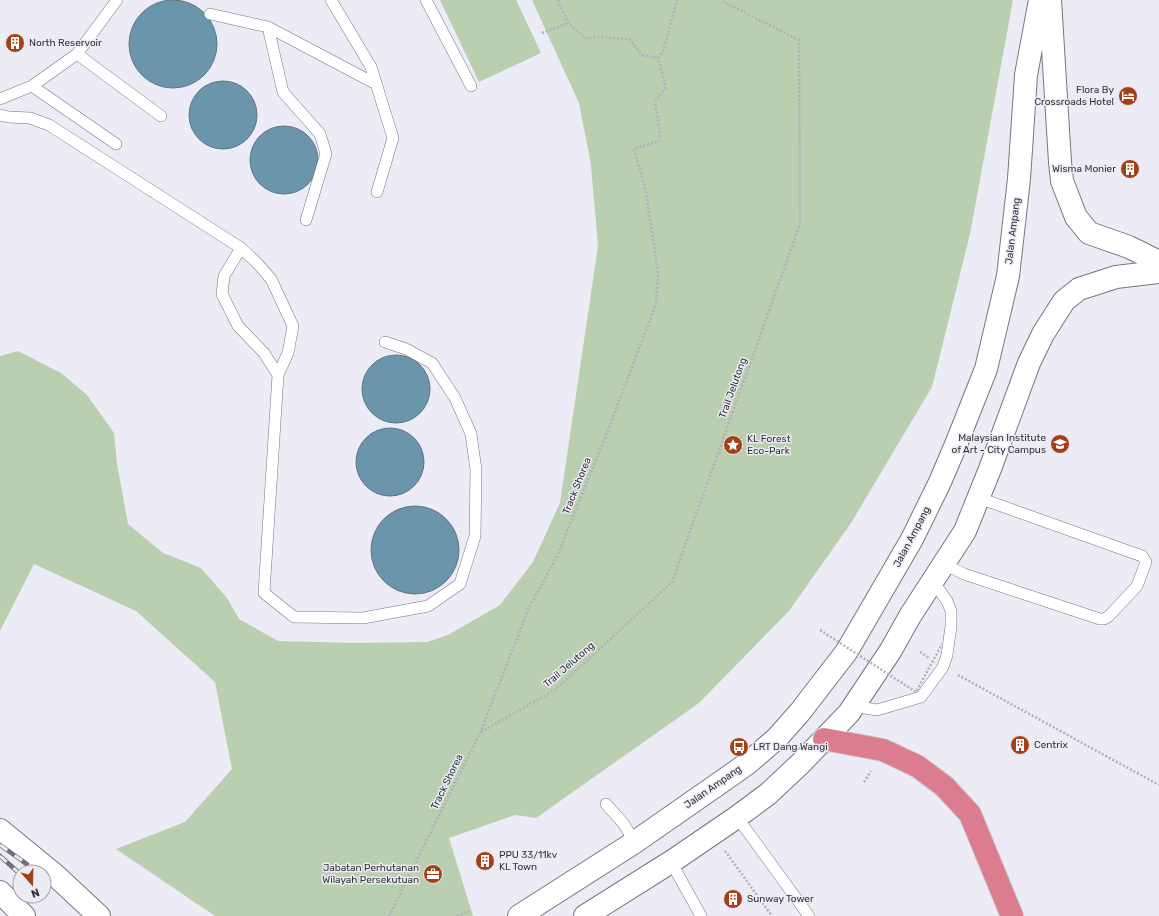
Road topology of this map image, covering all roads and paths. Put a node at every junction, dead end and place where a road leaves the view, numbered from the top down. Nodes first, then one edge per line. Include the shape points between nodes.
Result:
1 (117, 0) edge
2 (331, 0) edge
3 (426, 0) edge
4 (558, 0) edge
5 (678, 0) edge
6 (720, 0) edge
7 (1040, 0) edge
8 (1050, 0) edge
9 (210, 14) dead end
10 (568, 23) junction
11 (268, 27) junction
12 (542, 33) dead end
13 (77, 54) junction
14 (658, 58) junction
15 (376, 84) junction
16 (32, 86) junction
17 (471, 86) dead end
18 (0, 99) edge
19 (0, 115) edge
20 (161, 116) dead end
21 (116, 144) dead end
22 (377, 192) dead end
23 (306, 220) dead end
24 (242, 248) junction
25 (1159, 262) edge
26 (1159, 272) edge
27 (385, 342) dead end
28 (278, 375) junction
29 (979, 498) junction
30 (944, 564) junction
31 (932, 582) junction
32 (820, 630) dead end
33 (942, 644) dead end
34 (985, 690) dead end
35 (853, 706) junction
36 (480, 732) junction
37 (824, 739) junction
38 (873, 767) dead end
39 (864, 782) dead end
40 (1159, 785) edge
41 (606, 804) dead end
42 (737, 817) junction
43 (0, 830) edge
44 (635, 842) junction
45 (726, 851) dead end
46 (671, 862) junction
47 (0, 892) edge
48 (469, 911) dead end
49 (24, 916) edge
50 (99, 916) edge
51 (389, 916) edge
52 (457, 916) edge
53 (519, 916) edge
54 (585, 916) edge
55 (701, 916) edge
56 (772, 916) edge
57 (808, 916) edge
58 (1012, 916) edge

1 - 13 lane
2 - 15 lane via 371,67
3 - 17 lane
4 - 10 path
5 - 14 path via 663,52
6 - 36 path, Trail Jelutong via 799,40 800,224 672,582 555,690
7 - 44 street, Jalan Ampang via 1026,75 1019,179 1008,276 986,369 940,482 912,540 866,620 800,712 777,738 748,763
8 - 25 street via 1062,181 1076,217 1089,233 1130,247
9 - 11 lane
10 - 12 path
10 - 14 path via 586,38 629,38 642,55
11 - 15 lane
11 - 23 lane via 284,92 320,134 326,154
13 - 16 lane
13 - 20 lane
14 - 36 path, Track Shorea via 666,87 655,102 660,133 658,141 634,150 645,187 654,244 658,276 656,304 560,549 529,608
15 - 22 lane via 393,138
16 - 18 lane
16 - 21 lane
19 - 24 lane via 30,118 49,125
24 - 28 lane via 271,279 293,326 288,353
24 - 28 lane via 224,276 222,294 238,326 264,353
26 - 29 street via 1116,277 1079,289 1064,301 1043,334 1029,363
27 - 28 lane via 406,349 432,363 455,398 471,434 476,470 475,536 460,584 428,606 363,618 294,617 264,594
29 - 30 street via 965,531
29 - 30 lane via 1142,556 1146,562 1137,586 1109,616 1100,619 964,574
30 - 31 street
31 - 35 street
31 - 35 lane via 947,601 951,611 947,655 943,667 921,697 876,710
32 - 33 path, bridge via 916,692
34 - 40 path
35 - 37 street
36 - 51 path, Track Shorea
37 - 42 street via 768,794
37 - 58 highway via 883,750 917,766 944,786 970,814
38 - 39 path
41 - 44 lane
42 - 46 street
42 - 57 lane
43 - 50 street via 55,875
44 - 53 street, Jalan Ampang
45 - 56 path
46 - 54 street
46 - 55 lane
47 - 49 street
48 - 52 path

